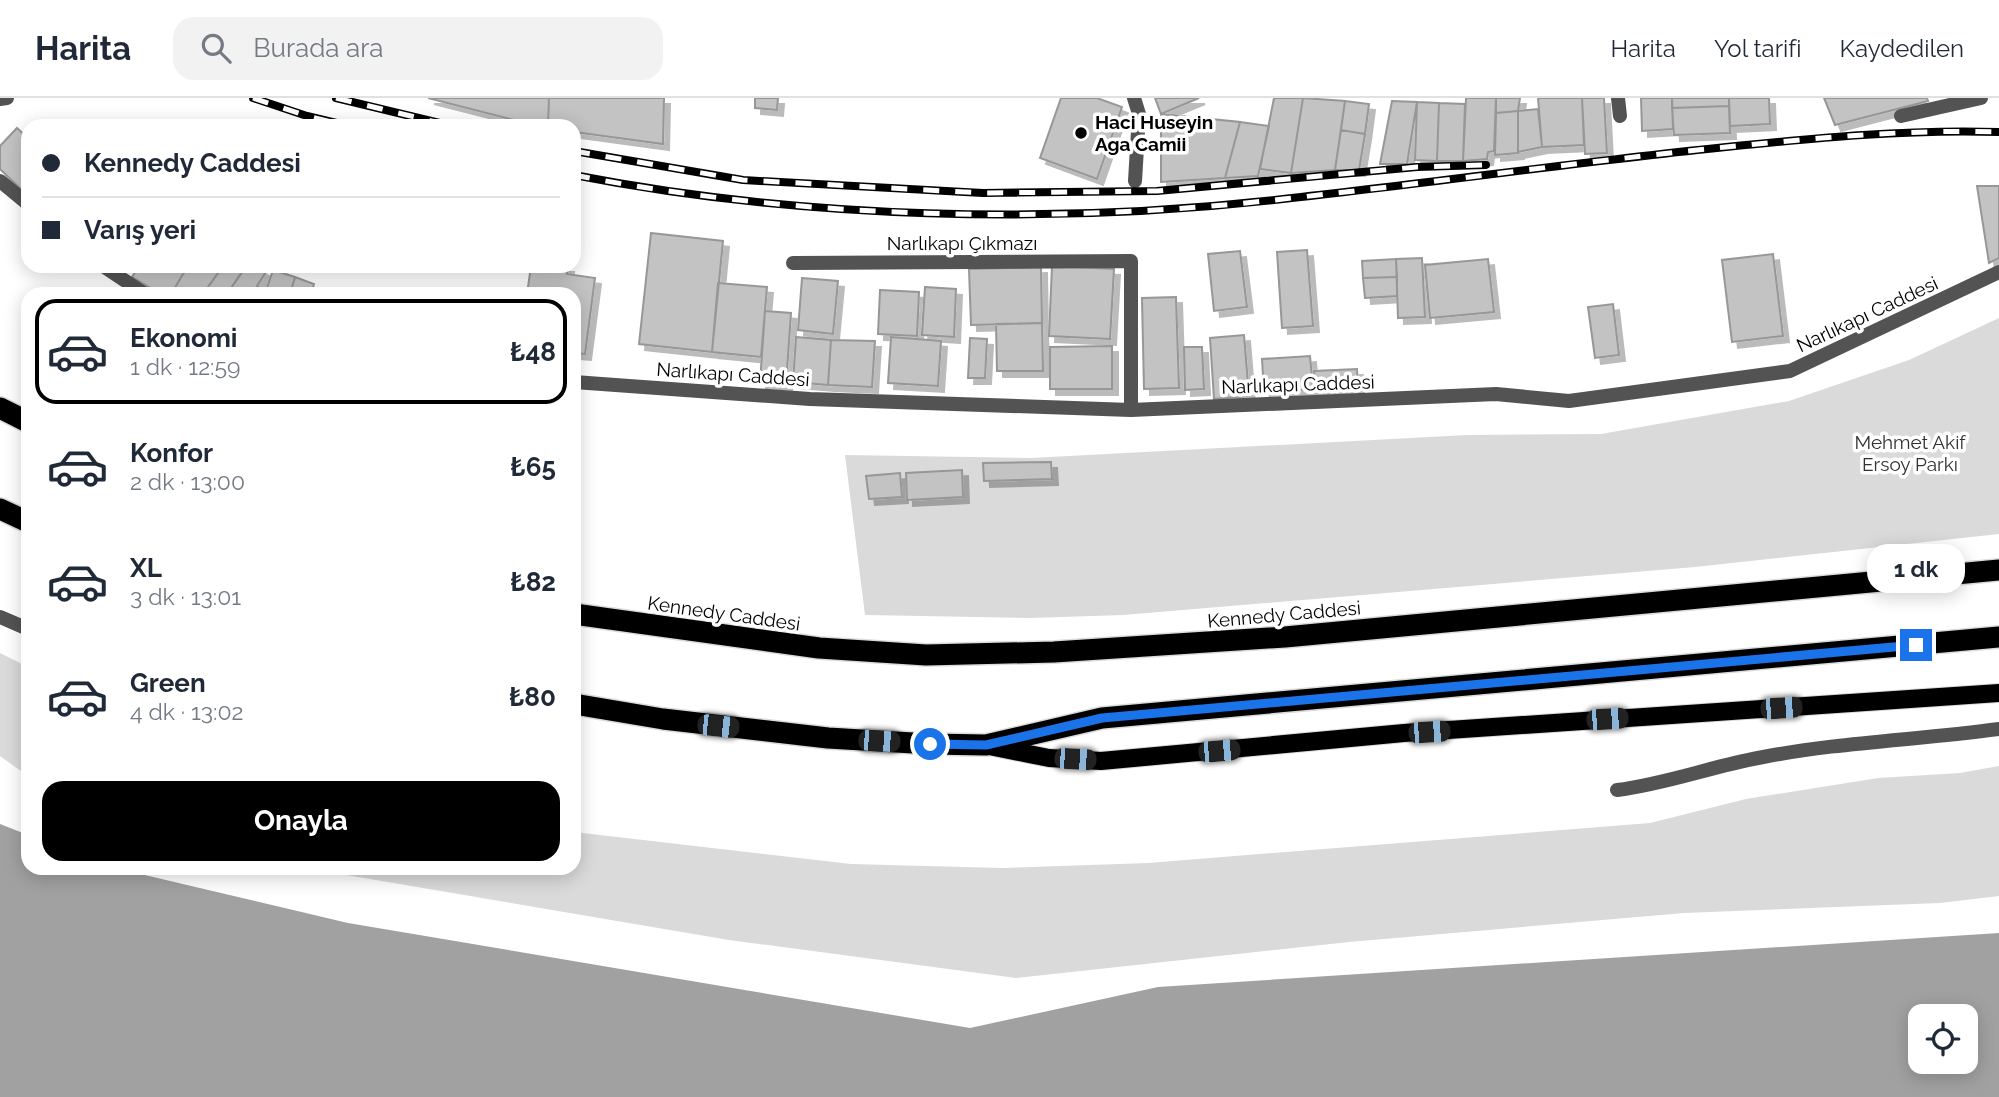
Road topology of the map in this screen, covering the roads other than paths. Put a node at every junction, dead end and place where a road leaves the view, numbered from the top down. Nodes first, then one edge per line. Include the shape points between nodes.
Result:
1 (7, 98) edge
2 (1134, 98) edge
3 (1618, 98) edge
4 (1981, 98) edge
5 (0, 99) edge
6 (1620, 116) dead end
7 (1901, 116) dead end
8 (0, 181) edge
9 (1135, 181) dead end
10 (21, 198) edge
11 (793, 263) dead end
12 (1999, 272) edge
13 (114, 273) edge
14 (134, 287) edge
15 (581, 383) edge
16 (0, 408) edge
17 (1131, 410) junction
18 (21, 418) edge
19 (0, 509) edge
20 (21, 519) edge
21 (1999, 570) edge
22 (581, 615) edge
23 (0, 617) edge
24 (21, 626) edge
25 (1999, 637) edge
26 (1999, 693) edge
27 (581, 705) edge
28 (1999, 729) edge
29 (986, 745) junction
30 (1617, 790) dead end

1 - 5 street
2 - 9 street via 1139,114
3 - 6 street
4 - 7 street
8 - 10 street
11 - 17 street, Narlıkapı Çıkmazı via 1131,261
12 - 17 street, Narlıkapı Caddesi via 1790,371 1569,401 1496,394
13 - 14 street
15 - 17 street, Narlıkapı Caddesi via 810,399
16 - 18 highway
19 - 20 highway
21 - 22 highway, Kennedy Caddesi via 1272,639 1054,653 926,655 818,648
23 - 24 street
25 - 29 highway via 1102,718
26 - 29 main road via 1418,732 1101,761 1049,758
27 - 29 highway via 828,738
28 - 30 street via 1859,741 1757,758 1660,785

